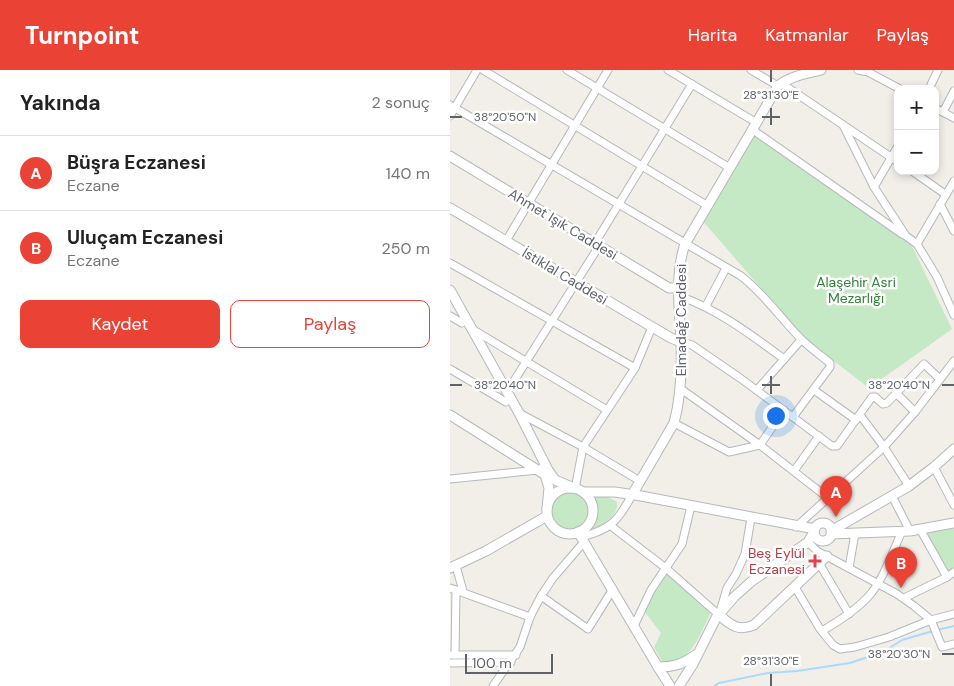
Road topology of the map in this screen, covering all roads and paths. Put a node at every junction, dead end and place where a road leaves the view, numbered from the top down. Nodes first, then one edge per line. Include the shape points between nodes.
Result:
1 (477, 70) edge
2 (483, 70) edge
3 (567, 70) edge
4 (608, 70) edge
5 (668, 70) edge
6 (751, 70) edge
7 (821, 70) edge
8 (858, 70) edge
9 (938, 70) edge
10 (867, 71) edge
11 (692, 84) junction
12 (779, 85) junction
13 (931, 85) edge
14 (894, 86) edge
15 (596, 88) junction
16 (954, 91) edge
17 (452, 107) edge
18 (939, 110) edge
19 (943, 112) junction
20 (450, 116) edge
21 (954, 118) edge
22 (574, 125) junction
23 (843, 125) junction
24 (755, 126) junction
25 (665, 129) junction
26 (450, 156) edge
27 (894, 160) edge
28 (550, 165) junction
29 (642, 166) junction
30 (730, 168) junction
31 (918, 175) edge
32 (954, 181) edge
33 (874, 188) junction
34 (945, 194) junction
35 (528, 203) junction
36 (940, 204) junction
37 (619, 205) junction
38 (708, 206) junction
39 (450, 208) edge
40 (954, 231) edge
41 (906, 236) junction
42 (506, 240) junction
43 (597, 244) junction
44 (685, 244) junction
45 (917, 244) junction
46 (450, 262) edge
47 (726, 268) junction
48 (575, 282) junction
49 (450, 290) edge
50 (678, 292) junction
51 (450, 302) edge
52 (706, 306) junction
53 (954, 315) edge
54 (450, 316) edge
55 (551, 320) junction
56 (462, 323) junction
57 (652, 327) junction
58 (472, 329) junction
59 (801, 340) junction
60 (681, 342) junction
61 (784, 359) junction
62 (527, 362) junction
63 (954, 362) edge
64 (635, 368) junction
65 (450, 369) edge
66 (940, 379) junction
67 (680, 389) junction
68 (757, 390) junction
69 (814, 390) junction
70 (507, 392) junction
71 (896, 393) junction
72 (506, 402) junction
73 (607, 410) junction
74 (784, 410) junction
75 (915, 412) junction
76 (519, 413) junction
77 (450, 415) edge
78 (793, 417) junction
79 (858, 417) junction
80 (674, 423) junction
81 (819, 436) junction
82 (760, 445) junction
83 (583, 446) junction
84 (884, 447) junction
85 (954, 449) edge
86 (934, 467) junction
87 (794, 471) junction
88 (542, 473) junction
89 (450, 479) edge
90 (555, 480) junction
91 (640, 481) junction
92 (909, 486) junction
93 (578, 490) junction
94 (632, 495) junction
95 (892, 496) junction
96 (828, 498) junction
97 (954, 505) edge
98 (691, 506) junction
99 (547, 512) junction
100 (751, 518) junction
101 (954, 523) edge
102 (611, 526) junction
103 (796, 527) junction
104 (830, 529) junction
105 (920, 529) junction
106 (814, 530) junction
107 (906, 531) junction
108 (855, 533) junction
109 (581, 537) junction
110 (823, 540) junction
111 (808, 542) junction
112 (827, 556) junction
113 (820, 563) junction
114 (453, 567) edge
115 (665, 568) junction
116 (849, 568) junction
117 (954, 572) edge
118 (948, 577) junction
119 (878, 584) junction
120 (795, 587) junction
121 (613, 589) junction
122 (456, 590) edge
123 (541, 596) junction
124 (904, 598) junction
125 (849, 614) junction
126 (954, 614) edge
127 (719, 615) junction
128 (530, 617) junction
129 (931, 622) junction
130 (634, 626) junction
131 (822, 631) junction
132 (954, 644) edge
133 (697, 653) junction
134 (452, 655) edge
135 (516, 655) junction
136 (511, 662) junction
137 (450, 663) edge
138 (658, 667) junction
139 (492, 686) edge
140 (670, 686) edge
141 (679, 686) edge

1 - 17 street
2 - 22 street
3 - 15 street
4 - 15 street
5 - 11 street
6 - 12 street
7 - 12 street
8 - 10 street
9 - 13 street
10 - 14 street
11 - 24 street
11 - 25 street
12 - 23 street
12 - 24 street, Elmadağ Caddesi
15 - 22 street
15 - 25 street
16 - 19 street
17 - 20 street
17 - 28 street
18 - 19 street
19 - 21 street
22 - 28 street
22 - 29 street
23 - 27 street
23 - 33 street
24 - 30 street, Elmadağ Caddesi
24 - 41 street
25 - 29 street
25 - 30 street
26 - 35 street, Ahmet Işık Caddesi
27 - 33 street
28 - 35 street
28 - 37 street
29 - 37 street
29 - 38 street
30 - 38 street, Elmadağ Caddesi
31 - 34 street
32 - 34 street
33 - 41 street
34 - 36 street
35 - 42 street
35 - 43 street, Ahmet Işık Caddesi
36 - 40 street
36 - 45 street
37 - 43 street
37 - 44 street
38 - 44 street, Elmadağ Caddesi
39 - 42 street, İstiklal Caddesi
41 - 45 street
42 - 48 street, İstiklal Caddesi
43 - 48 street
43 - 50 street, Ahmet Işık Caddesi
44 - 47 street
44 - 50 street, Elmadağ Caddesi via 680,259
45 - 53 street
46 - 55 street
47 - 52 street
47 - 59 street via 759,291
48 - 55 street
48 - 57 street, İstiklal Caddesi
49 - 58 street
50 - 52 street
50 - 60 street, Elmadağ Caddesi
51 - 56 street
52 - 61 street via 743,328
54 - 56 street
55 - 62 street
55 - 64 street
56 - 72 street
57 - 60 street, İstiklal Caddesi
57 - 64 street
58 - 62 street
58 - 70 street
59 - 61 street
59 - 69 street via 830,363
60 - 67 street, Elmadağ Caddesi
60 - 68 street via 692,345
61 - 68 street
62 - 70 street
62 - 73 street
63 - 66 street
64 - 73 street
65 - 72 street
66 - 71 street via 924,364
66 - 75 street
67 - 80 street, Elmadağ Caddesi
67 - 82 street
68 - 74 street
69 - 78 street
69 - 79 street
70 - 76 street
71 - 75 street
71 - 79 street via 883,404 872,397
72 - 88 street
73 - 83 street
74 - 78 street
74 - 82 street
75 - 84 street
76 - 83 street
76 - 90 street
77 - 88 street
78 - 81 street
79 - 81 street via 837,446
79 - 84 street
80 - 82 street via 729,452
80 - 91 street, Elmadağ Caddesi
81 - 87 street
82 - 87 street
83 - 91 street
83 - 93 street
84 - 92 street
84 - 96 street
85 - 86 street
86 - 92 street
86 - 97 street
87 - 96 street
88 - 89 street
88 - 90 street
88 - 99 street via 549,488
90 - 93 street
91 - 94 street, Elmadağ Caddesi
92 - 95 street
93 - 94 street
93 - 99 street via 566,488 559,491 549,502
93 - 109 street via 592,503 593,510
94 - 98 street
94 - 102 street
95 - 104 street
95 - 107 street
96 - 103 street
98 - 100 street
98 - 115 street via 682,544
99 - 109 street via 556,529
99 - 114 street
100 - 103 street
100 - 127 street via 745,554 727,588
101 - 105 street
102 - 109 street
102 - 115 street
103 - 106 street
104 - 106 street via 820,524
104 - 108 street
104 - 110 street via 828,539
105 - 107 street
105 - 118 street
106 - 110 street via 818,539
106 - 111 street
107 - 108 street
107 - 119 street
108 - 116 street
109 - 121 street
109 - 123 street
110 - 111 street
111 - 112 street
111 - 127 street via 752,581
112 - 113 street
112 - 116 street
113 - 120 street
113 - 125 street
114 - 122 street
115 - 127 street
115 - 130 street
116 - 119 street
117 - 118 street
118 - 124 street
119 - 124 street
119 - 125 street via 870,596
120 - 127 street via 754,625 746,628 731,624
120 - 131 street
121 - 123 street via 588,629
121 - 130 street
122 - 128 street
122 - 134 street
123 - 128 street
124 - 129 street
125 - 131 street
126 - 129 street
127 - 133 street
128 - 135 street
129 - 131 street via 856,647 840,649
129 - 132 street via 942,647
130 - 138 street
133 - 138 street via 684,664
133 - 141 street
134 - 135 street
135 - 136 street
136 - 137 street
136 - 139 street
138 - 140 street

